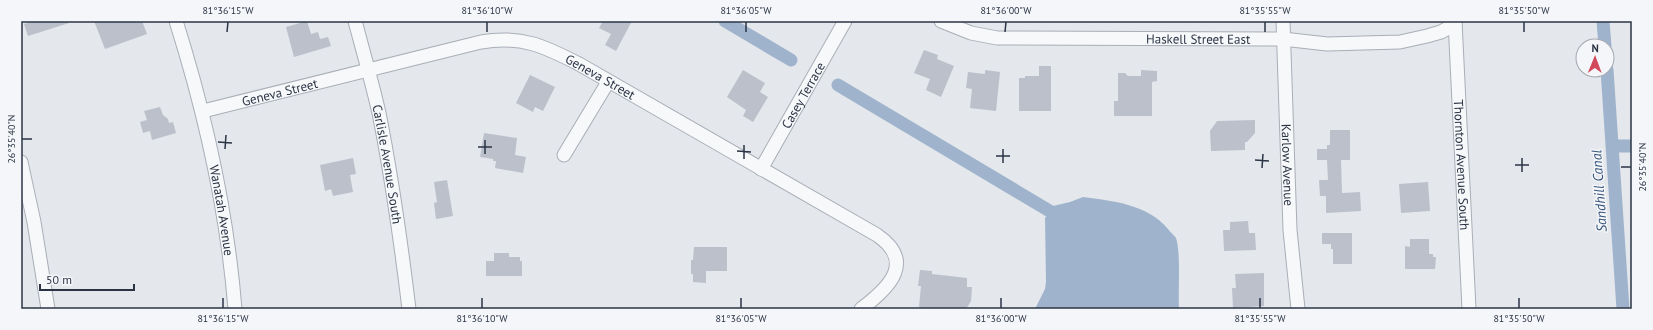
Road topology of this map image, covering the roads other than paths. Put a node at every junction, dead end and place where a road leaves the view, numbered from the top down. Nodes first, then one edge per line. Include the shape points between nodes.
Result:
1 (176, 21) edge
2 (355, 21) edge
3 (846, 21) edge
4 (941, 21) edge
5 (1283, 21) edge
6 (1455, 23) edge
7 (1283, 39) junction
8 (368, 70) junction
9 (608, 82) junction
10 (203, 111) junction
11 (564, 155) dead end
12 (21, 162) edge
13 (761, 169) junction
14 (48, 309) edge
15 (236, 309) edge
16 (409, 309) edge
17 (861, 309) edge
18 (1298, 309) edge
19 (1469, 309) edge

1 - 10 street, Wanatah Avenue
2 - 8 street, Carlisle Avenue South
3 - 13 street, Casey Terrace
4 - 7 street, Haskell Street East via 971,33 997,38
5 - 7 street, Karlow Avenue
6 - 7 street, Haskell Street East via 1441,32 1400,42 1327,44
6 - 19 street, Thornton Avenue South
7 - 18 street, Karlow Avenue via 1290,230
8 - 9 street, Geneva Street via 481,42 511,39 550,49
8 - 10 street, Geneva Street
8 - 16 street, Carlisle Avenue South via 390,174 402,244
9 - 11 street
9 - 13 street, Geneva Street
10 - 15 street, Wanatah Avenue via 226,230
12 - 14 street via 36,229
13 - 17 street, Geneva Street via 889,243 896,254 896,269 882,292

